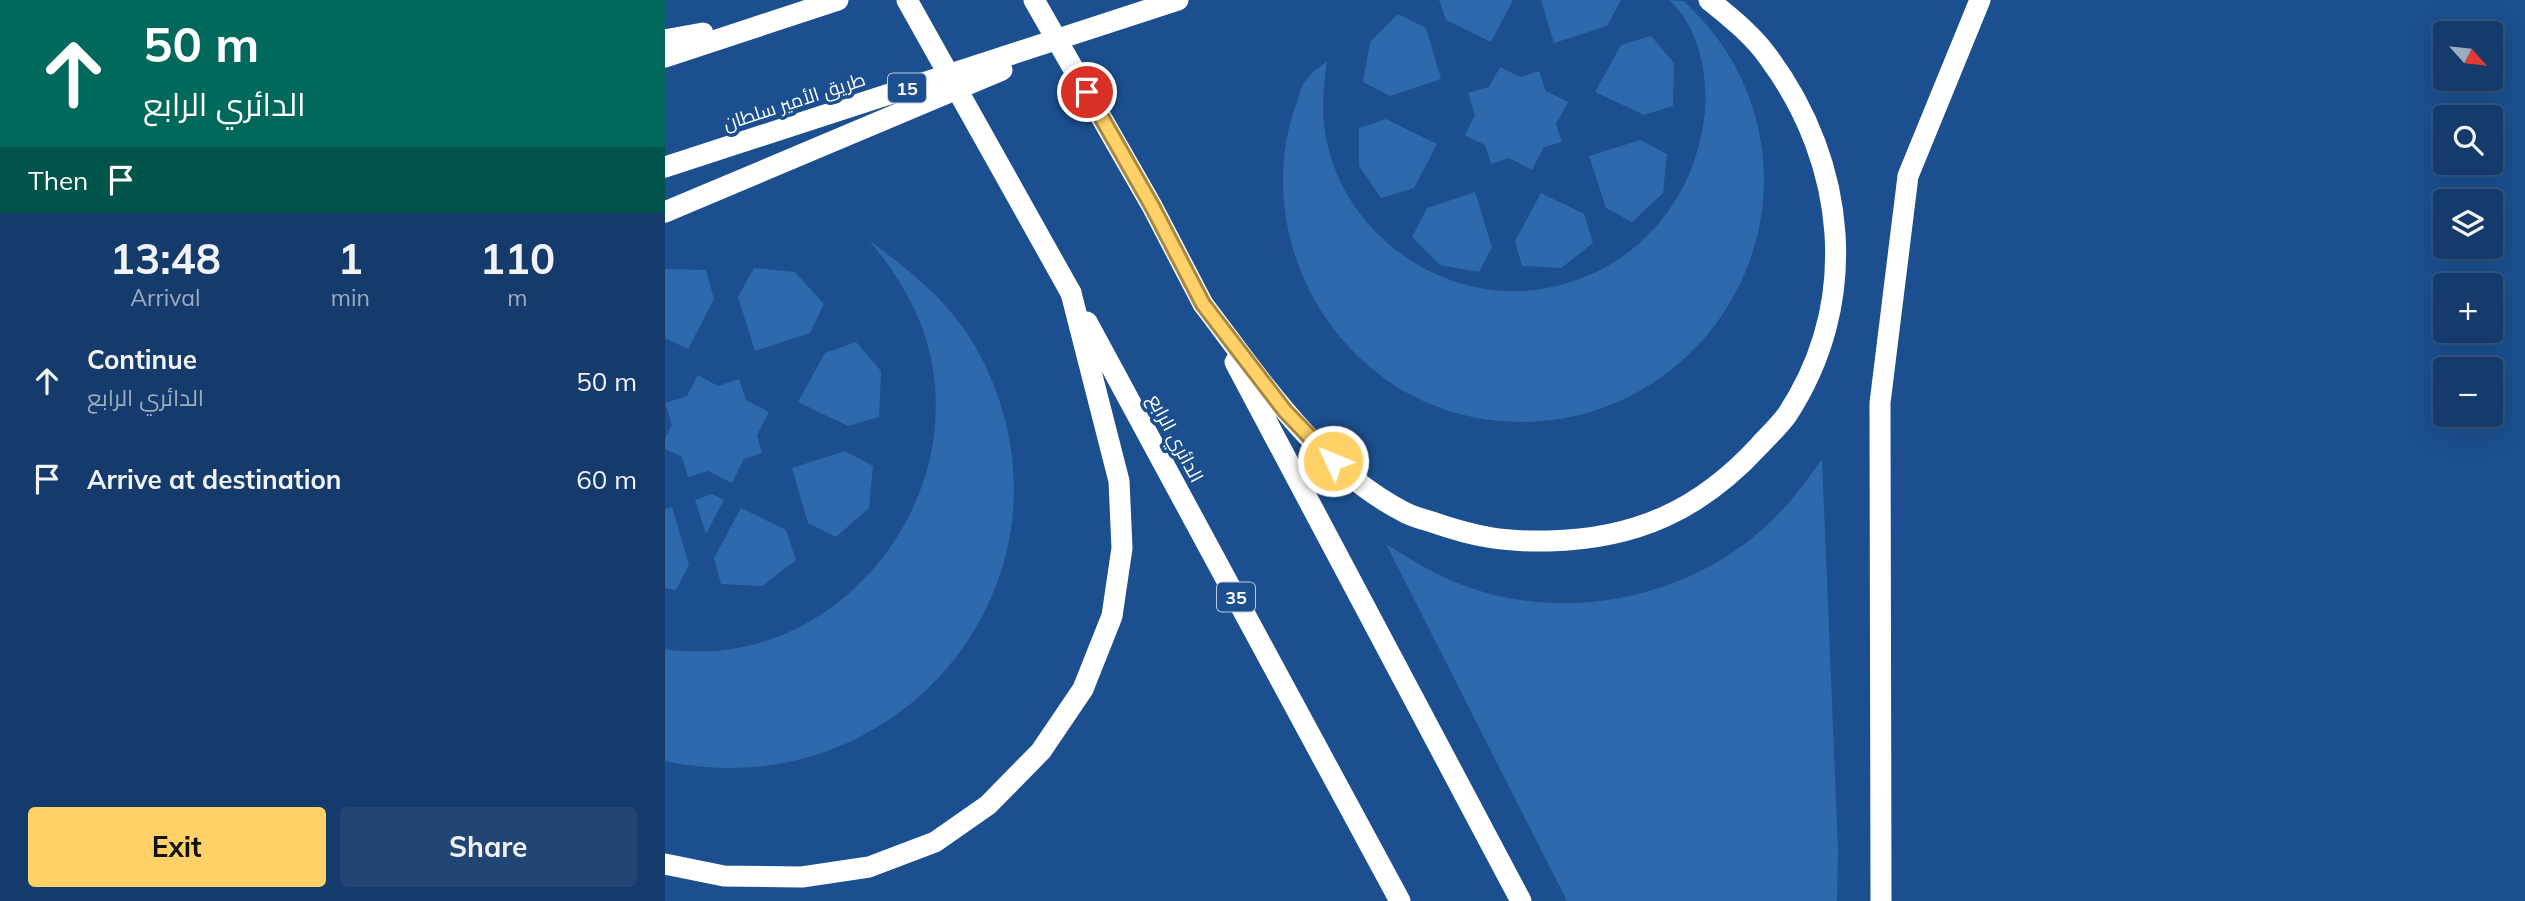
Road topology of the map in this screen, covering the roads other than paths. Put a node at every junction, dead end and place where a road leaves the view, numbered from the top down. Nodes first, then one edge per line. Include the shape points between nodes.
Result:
1 (838, 0) edge
2 (907, 0) edge
3 (1034, 0) edge
4 (1178, 0) edge
5 (1709, 0) edge
6 (1980, 0) edge
7 (1149, 9) junction
8 (785, 18) junction
9 (665, 40) edge
10 (665, 57) edge
11 (665, 167) edge
12 (665, 212) edge
13 (1071, 293) junction
14 (1203, 304) junction
15 (665, 864) edge
16 (1400, 901) edge
17 (1521, 901) edge
18 (1881, 901) edge

1 - 8 highway
2 - 13 highway, الدائري الرابع / 35, bridge
3 - 14 highway, bridge
4 - 7 highway, طريق الأمير سلطان / 15
5 - 14 highway via 1769,56 1798,106 1825,170 1837,230 1835,289 1821,349 1786,416 1737,469 1684,508 1635,530 1580,540 1471,536 1405,513 1354,480 1313,442
6 - 18 highway via 1908,176 1880,403
7 - 11 highway, طريق الأمير سلطان / 15
7 - 12 highway
8 - 9 highway
8 - 10 highway
13 - 15 highway via 1119,481 1122,548 1112,617 1083,690 1041,751 988,805 935,842 869,867 789,877 724,876
13 - 16 highway, الدائري الرابع / 35
14 - 17 highway

